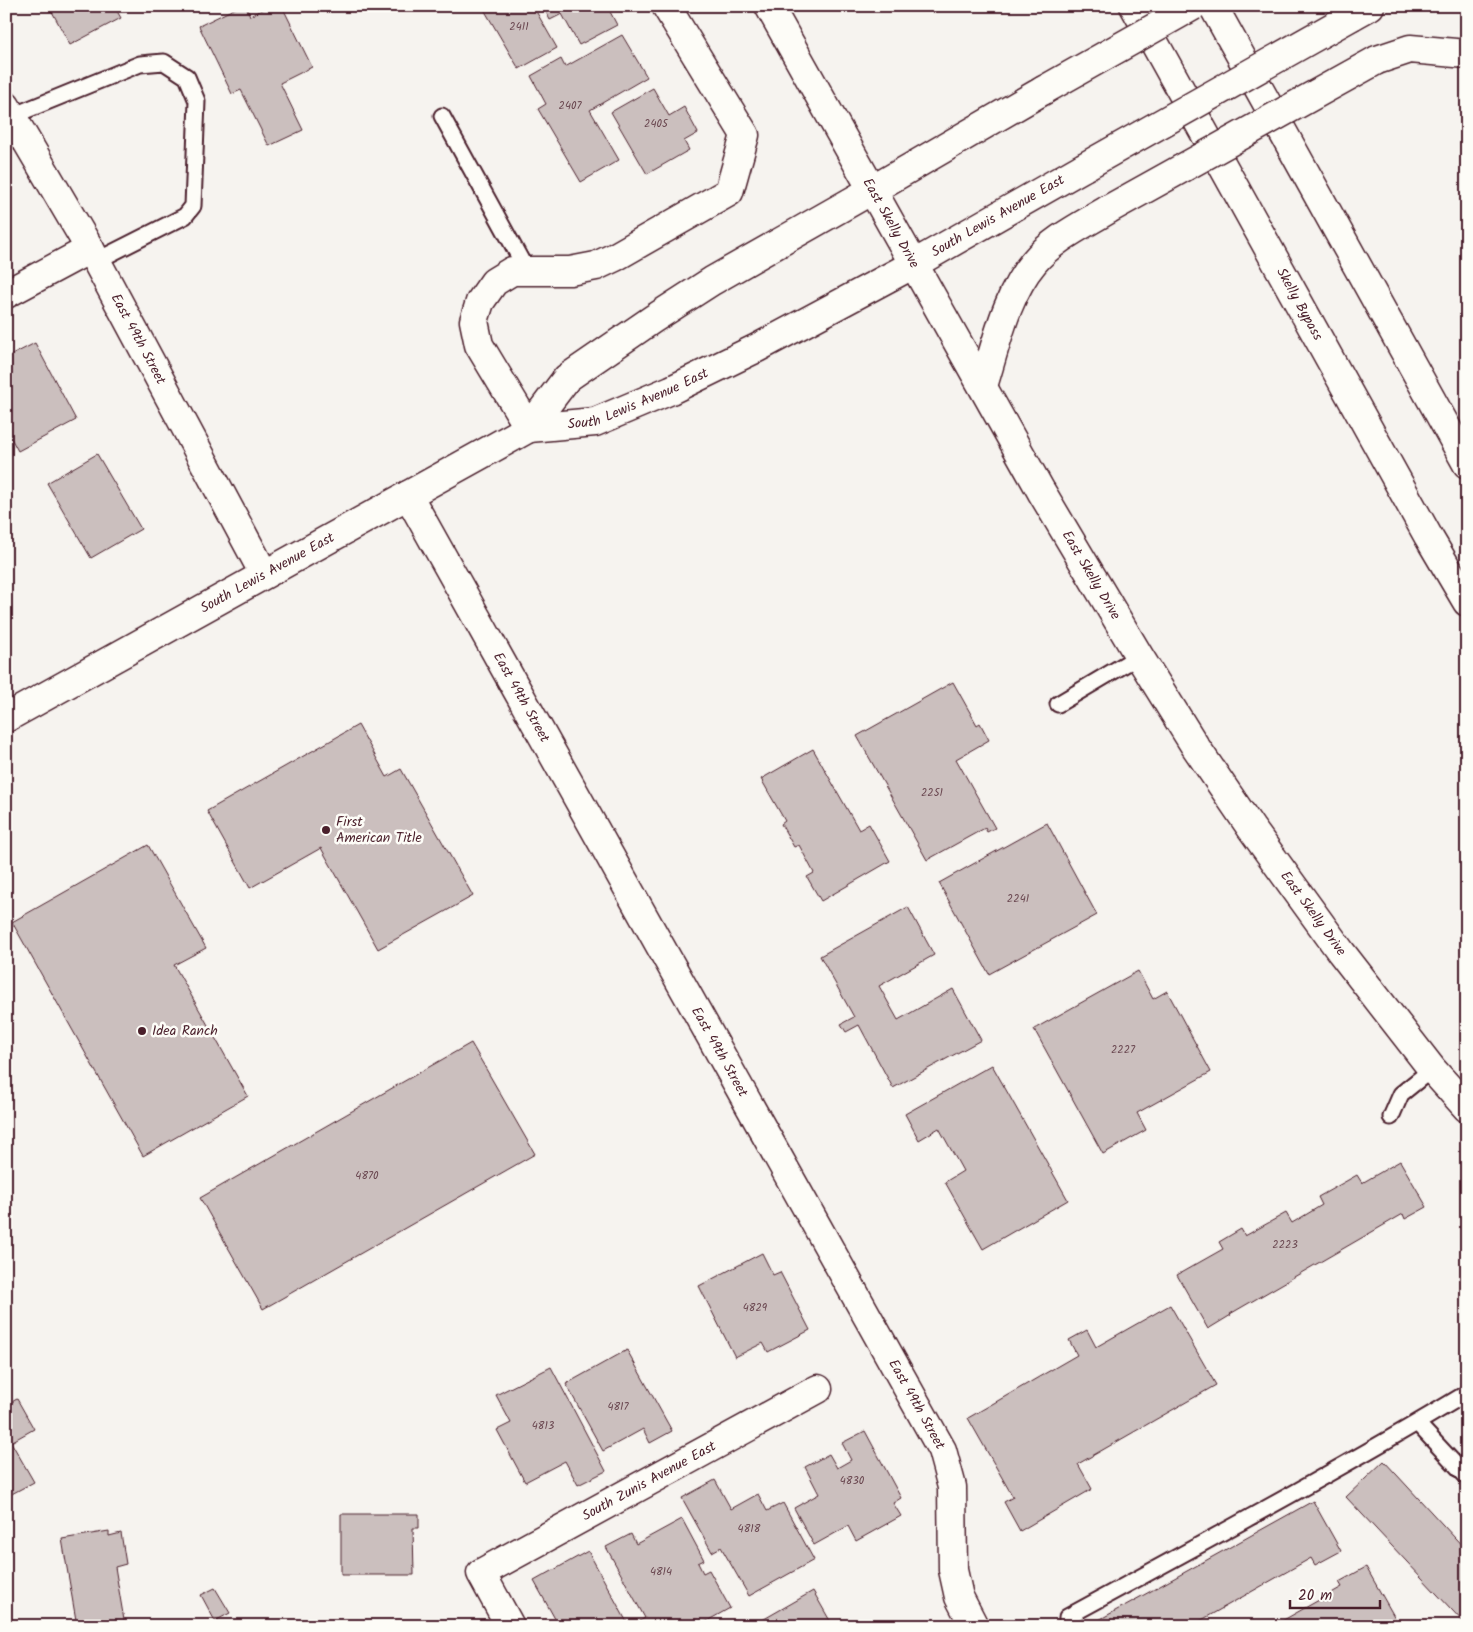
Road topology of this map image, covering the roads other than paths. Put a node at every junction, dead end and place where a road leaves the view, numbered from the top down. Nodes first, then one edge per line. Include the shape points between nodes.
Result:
1 (666, 6) edge
2 (769, 6) edge
3 (1134, 6) edge
4 (1193, 6) edge
5 (1213, 6) edge
6 (1361, 11) edge
7 (1467, 54) edge
8 (9, 111) edge
9 (442, 116) dead end
10 (872, 190) junction
11 (93, 255) junction
12 (914, 264) junction
13 (527, 271) junction
14 (6, 294) edge
15 (982, 386) junction
16 (529, 428) junction
17 (1467, 464) edge
18 (408, 495) junction
19 (264, 574) junction
20 (1467, 602) edge
21 (1139, 656) junction
22 (1058, 704) dead end
23 (6, 718) edge
24 (1432, 1069) junction
25 (1467, 1108) edge
26 (1391, 1116) dead end
27 (818, 1389) dead end
28 (1467, 1393) edge
29 (1417, 1423) junction
30 (1467, 1478) edge
31 (510, 1626) edge
32 (974, 1626) edge
33 (1068, 1626) edge

1 - 13 main road via 744,135 729,192 596,266 570,271
2 - 10 main road, East Skelly Drive
3 - 20 main road, Skelly Bypass
4 - 10 main road, South Lewis Avenue East, bridge
5 - 17 main road
6 - 12 main road, South Lewis Avenue East, bridge
7 - 15 main road, bridge via 1410,49 1377,60 1055,242 1034,261 1019,282
8 - 11 main road, East 49th Street
8 - 11 lane via 140,64 164,62 187,77 197,101 193,206 185,216
9 - 13 lane
10 - 12 main road, East Skelly Drive
10 - 16 main road, South Lewis Avenue East via 712,281 567,378
11 - 14 main road
11 - 19 main road, East 49th Street
12 - 15 main road, East Skelly Drive
12 - 16 main road, South Lewis Avenue East via 758,348 671,390 595,422
13 - 16 main road via 512,271 494,282 480,302 474,321 479,346
15 - 21 main road, East Skelly Drive
16 - 18 main road, South Lewis Avenue East
18 - 19 main road, South Lewis Avenue East
18 - 32 main road, East 49th Street via 942,1450 952,1487 953,1570 960,1597
19 - 23 main road, South Lewis Avenue East
21 - 22 lane
21 - 24 main road, East Skelly Drive via 1195,746 1257,836
24 - 25 main road, East Skelly Drive
24 - 26 lane via 1401,1094
27 - 31 main road, South Zunis Avenue East via 481,1573
28 - 29 lane
29 - 30 lane
29 - 33 lane via 1067,1617

